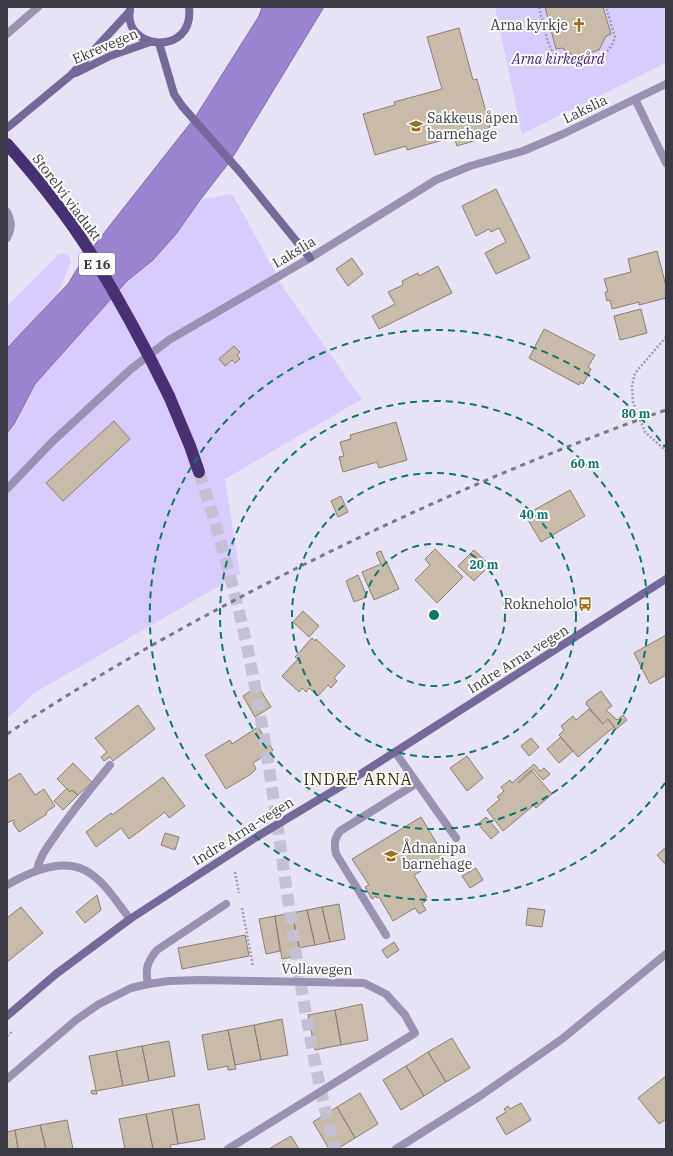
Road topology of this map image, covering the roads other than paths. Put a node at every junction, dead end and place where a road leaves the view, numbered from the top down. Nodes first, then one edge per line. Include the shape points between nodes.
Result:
1 (38, 7) edge
2 (189, 7) edge
3 (130, 9) edge
4 (7, 34) edge
5 (150, 42) junction
6 (159, 44) junction
7 (72, 75) junction
8 (666, 84) edge
9 (635, 99) junction
10 (7, 128) edge
11 (7, 144) edge
12 (666, 162) edge
13 (7, 212) edge
14 (7, 238) edge
15 (310, 258) junction
16 (199, 472) tunnel mouth
17 (7, 489) edge
18 (666, 579) edge
19 (395, 752) junction
20 (110, 765) dead end
21 (417, 783) junction
22 (456, 838) dead end
23 (37, 870) junction
24 (7, 885) edge
25 (226, 904) dead end
26 (130, 919) junction
27 (386, 935) dead end
28 (666, 954) edge
29 (148, 984) junction
30 (7, 1016) edge
31 (7, 1079) edge
32 (228, 1149) edge
33 (396, 1149) edge

1 - 4 street
2 - 6 main road via 188,24 183,32 177,38
3 - 5 main road via 130,21 134,30
3 - 7 main road, Ekrevegen
5 - 6 main road
5 - 7 main road, Ekrevegen via 110,56
6 - 15 main road via 174,94 182,106
7 - 10 main road, Ekrevegen
8 - 9 street, Lakslia
9 - 12 street
9 - 15 street, Lakslia via 529,148 470,166 436,180
11 - 16 highway, Storelvi viadukt / E 16, bridge via 55,203 119,300 169,396
13 - 14 street via 11,221
15 - 17 street, Lakslia via 169,340 131,368 52,442
18 - 19 main road, Indre Arna-vegen
19 - 21 street
19 - 26 main road, Indre Arna-vegen
20 - 23 street via 42,854
21 - 22 street
21 - 27 street via 340,831 335,837 336,854
23 - 24 street
23 - 26 street via 67,865 82,868 106,888
25 - 29 street via 157,950 147,966
26 - 30 main road, Indre Arna-vegen via 56,974
28 - 33 street via 562,1039 480,1096
29 - 31 street, Vollavegen via 131,988 99,1004 76,1020
29 - 32 street, Vollavegen via 169,981 364,983 386,994 405,1015 415,1033

